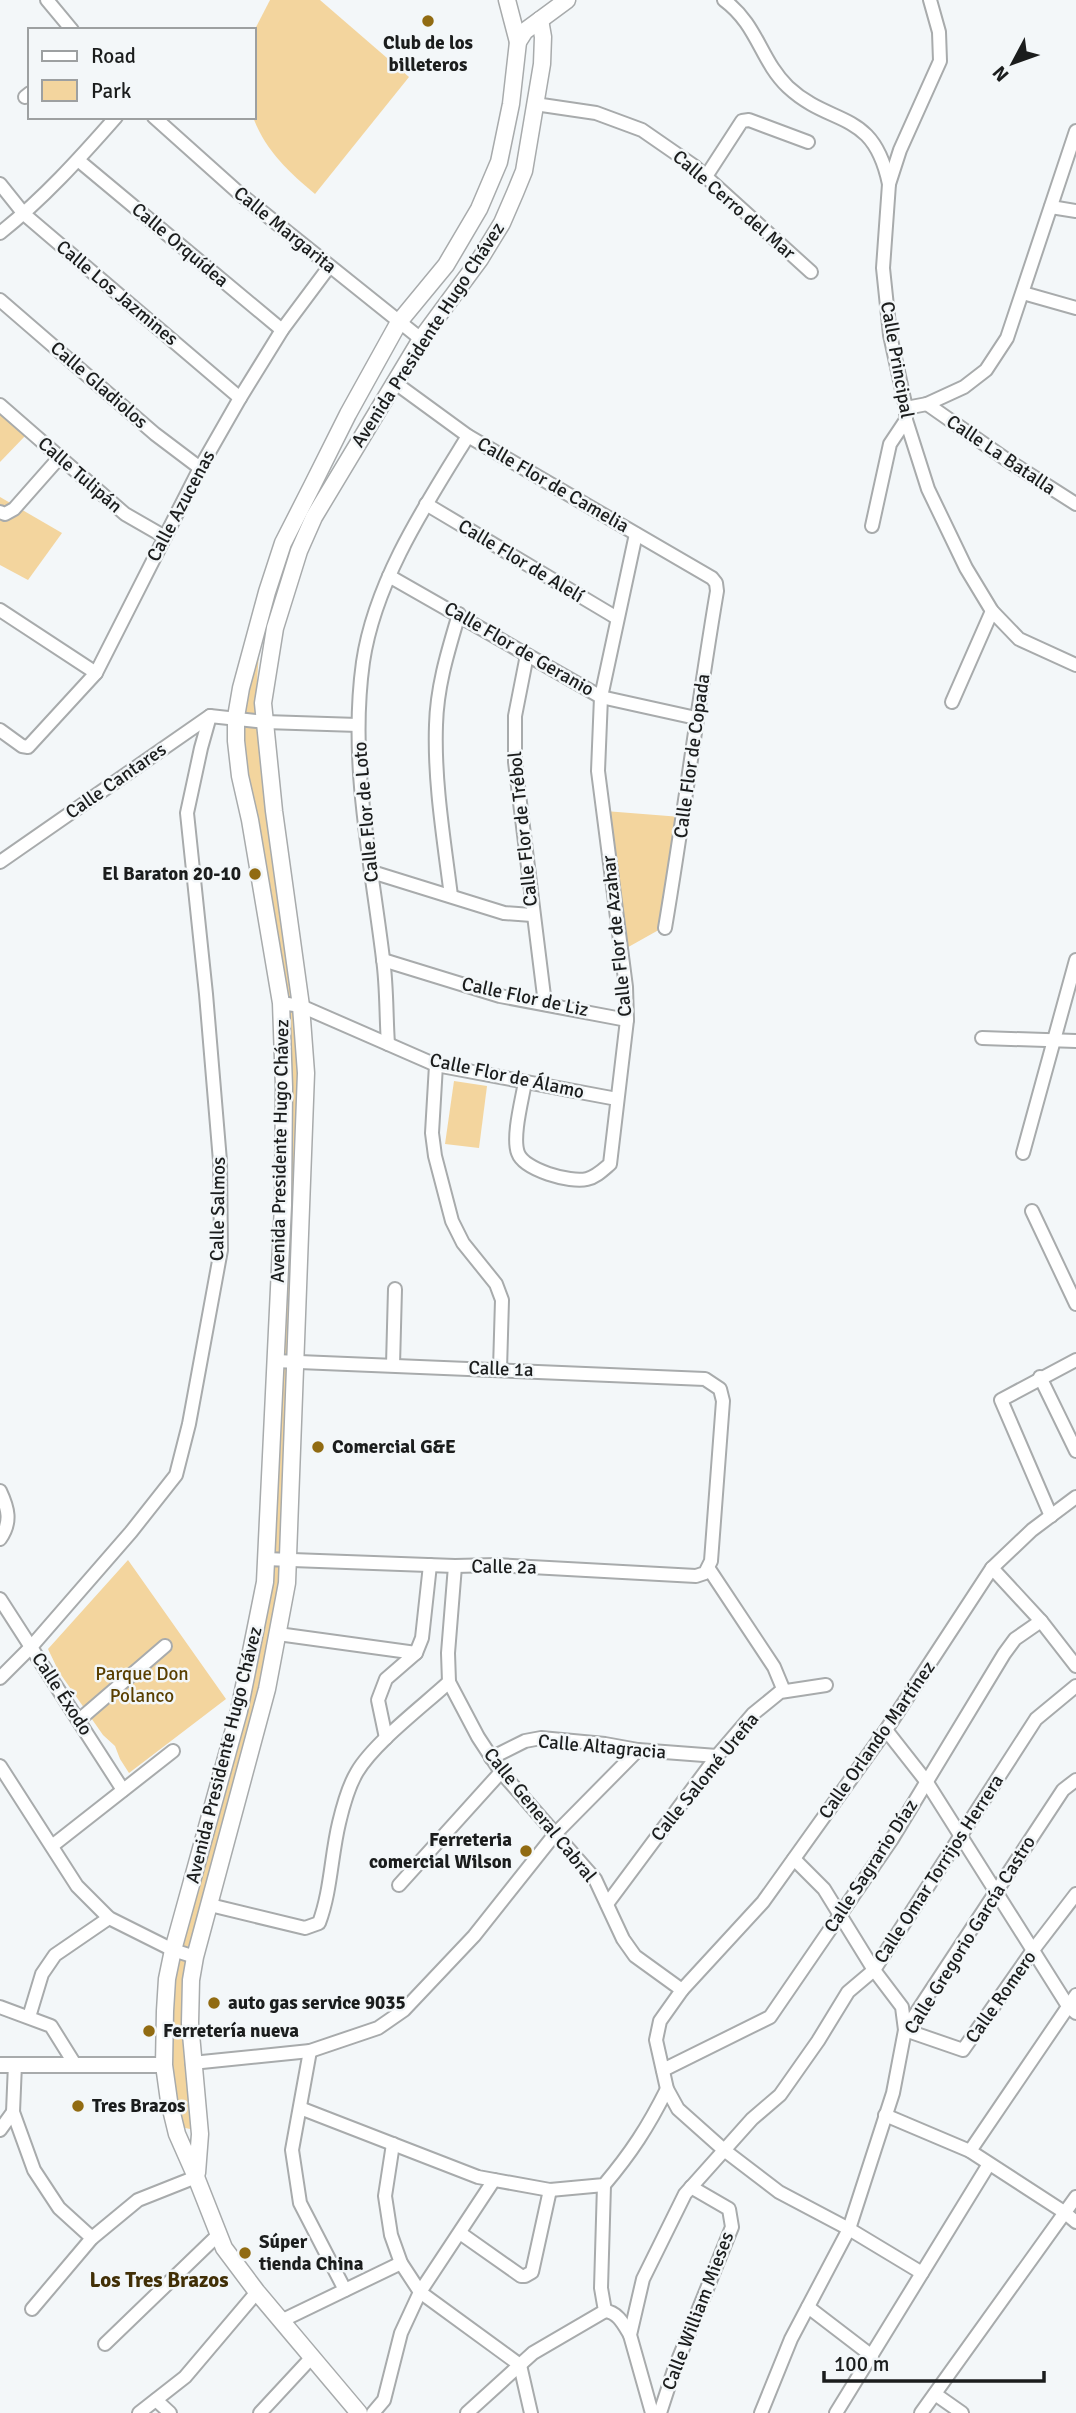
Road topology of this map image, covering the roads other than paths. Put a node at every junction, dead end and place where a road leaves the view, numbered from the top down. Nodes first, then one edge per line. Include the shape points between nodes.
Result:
1 (47, 0) edge
2 (507, 0) edge
3 (567, 0) edge
4 (724, 0) edge
5 (930, 0) edge
6 (540, 20) junction
7 (70, 28) edge
8 (518, 42) junction
9 (535, 104) junction
10 (114, 119) edge
11 (156, 119) edge
12 (1076, 131) edge
13 (808, 142) dead end
14 (78, 160) junction
15 (705, 178) junction
16 (0, 184) edge
17 (889, 184) junction
18 (1051, 207) junction
19 (1076, 211) edge
20 (24, 214) junction
21 (0, 233) edge
22 (329, 267) junction
23 (811, 272) dead end
24 (1023, 293) junction
25 (0, 300) edge
26 (1076, 307) edge
27 (399, 322) junction
28 (282, 330) junction
29 (421, 339) junction
30 (394, 382) junction
31 (240, 398) junction
32 (927, 404) junction
33 (0, 405) edge
34 (906, 414) junction
35 (468, 436) junction
36 (59, 457) junction
37 (200, 468) junction
38 (426, 504) junction
39 (1076, 504) edge
40 (0, 512) edge
41 (872, 526) dead end
42 (636, 534) junction
43 (164, 537) junction
44 (389, 576) junction
45 (716, 583) joint
46 (0, 610) edge
47 (992, 611) junction
48 (460, 614) junction
49 (617, 618) junction
50 (527, 655) junction
51 (1076, 665) edge
52 (96, 673) junction
53 (601, 696) junction
54 (951, 702) dead end
55 (210, 716) junction
56 (236, 717) junction
57 (696, 718) junction
58 (265, 722) junction
59 (358, 725) junction
60 (0, 730) edge
61 (0, 862) edge
62 (372, 872) junction
63 (451, 896) junction
64 (532, 915) junction
65 (665, 928) dead end
66 (383, 960) junction
67 (1076, 960) edge
68 (281, 1003) junction
69 (545, 1004) junction
70 (301, 1006) junction
71 (627, 1020) junction
72 (982, 1038) dead end
73 (1076, 1041) edge
74 (1055, 1042) junction
75 (388, 1044) junction
76 (436, 1065) junction
77 (524, 1082) junction
78 (617, 1099) junction
79 (1023, 1153) dead end
80 (1032, 1211) dead end
81 (395, 1289) dead end
82 (1076, 1304) edge
83 (1076, 1360) edge
84 (275, 1361) junction
85 (297, 1362) junction
86 (393, 1365) junction
87 (500, 1369) junction
88 (1040, 1377) junction
89 (1076, 1451) edge
90 (0, 1490) edge
91 (1076, 1497) edge
92 (1051, 1516) junction
93 (0, 1539) edge
94 (265, 1559) junction
95 (288, 1560) junction
96 (430, 1565) junction
97 (710, 1565) junction
98 (455, 1566) junction
99 (992, 1568) junction
100 (0, 1599) edge
101 (1041, 1621) junction
102 (278, 1634) junction
103 (165, 1646) dead end
104 (31, 1647) junction
105 (416, 1653) junction
106 (1076, 1666) edge
107 (0, 1678) edge
108 (449, 1682) junction
109 (826, 1685) dead end
110 (1076, 1686) edge
111 (784, 1691) junction
112 (79, 1720) junction
113 (886, 1730) junction
114 (386, 1738) junction
115 (638, 1750) junction
116 (173, 1751) dead end
117 (717, 1756) junction
118 (491, 1758) junction
119 (0, 1766) edge
120 (501, 1772) junction
121 (1076, 1780) edge
122 (926, 1781) junction
123 (123, 1790) junction
124 (555, 1834) junction
125 (960, 1834) junction
126 (52, 1846) junction
127 (794, 1859) junction
128 (399, 1885) dead end
129 (996, 1890) junction
130 (1076, 1894) edge
131 (607, 1904) junction
132 (210, 1905) junction
133 (840, 1914) junction
134 (109, 1918) junction
135 (173, 1950) junction
136 (1033, 1950) junction
137 (195, 1957) junction
138 (874, 1970) junction
139 (682, 1990) junction
140 (1073, 2005) edge
141 (0, 2007) edge
142 (29, 2017) junction
143 (905, 2030) junction
144 (310, 2051) junction
145 (192, 2063) junction
146 (7, 2064) edge
147 (164, 2065) junction
148 (76, 2066) junction
149 (663, 2070) junction
150 (667, 2089) junction
151 (300, 2108) junction
152 (13, 2112) junction
153 (885, 2115) junction
154 (0, 2130) edge
155 (177, 2134) junction
156 (200, 2134) junction
157 (393, 2144) junction
158 (724, 2150) junction
159 (970, 2151) junction
160 (989, 2164) junction
161 (196, 2177) junction
162 (494, 2180) junction
163 (604, 2185) junction
164 (691, 2187) junction
165 (550, 2190) junction
166 (1076, 2197) edge
167 (1064, 2212) junction
168 (1076, 2222) edge
169 (849, 2229) junction
170 (460, 2233) junction
171 (218, 2235) junction
172 (92, 2238) junction
173 (401, 2263) junction
174 (922, 2273) junction
175 (345, 2290) junction
176 (257, 2291) junction
177 (420, 2292) junction
178 (808, 2307) junction
179 (32, 2309) dead end
180 (605, 2311) junction
181 (281, 2321) junction
182 (630, 2335) junction
183 (105, 2344) dead end
184 (872, 2356) junction
185 (312, 2357) junction
186 (520, 2365) junction
187 (934, 2393) junction
188 (156, 2400) junction
189 (139, 2413) edge
190 (170, 2413) edge
191 (260, 2413) edge
192 (359, 2413) edge
193 (373, 2413) edge
194 (467, 2413) edge
195 (531, 2413) edge
196 (652, 2413) edge
197 (660, 2413) edge
198 (761, 2413) edge
199 (836, 2413) edge
200 (921, 2413) edge
201 (962, 2413) edge

1 - 7 street
2 - 8 main road
3 - 6 main road
4 - 17 street via 749,24 788,87 868,135 882,157
5 - 17 street, Calle Principal via 939,32 940,61
6 - 8 main road
6 - 9 main road, Avenida Presidente Hugo Chávez via 542,64
8 - 27 main road, Avenida Presidente Hugo Chávez via 499,162 479,209 446,265
9 - 15 street, Calle Cerro del Mar via 596,113 642,130
9 - 29 main road, Avenida Presidente Hugo Chávez via 524,171 502,223
10 - 14 street
11 - 22 street, Calle Margarita
12 - 18 street
13 - 15 street via 742,121
14 - 20 street
14 - 28 street, Calle Orquídea
15 - 23 street, Calle Cerro del Mar
16 - 20 street, Calle Los Jazmines
17 - 34 street, Calle Principal via 883,268 890,335
18 - 19 street
18 - 24 street
20 - 21 street
20 - 31 street, Calle Los Jazmines
22 - 27 street, Calle Margarita
22 - 28 street, Calle Azucenas
24 - 26 street
24 - 32 street via 1007,338 986,370 964,387
25 - 37 street, Calle Gladiolos
27 - 29 street, Calle Margarita
27 - 56 main road, Avenida Presidente Hugo Chávez via 284,543
28 - 31 street, Calle Azucenas
29 - 30 main road, Avenida Presidente Hugo Chávez
30 - 35 street, Calle Flor de Camelia
30 - 58 main road, Avenida Presidente Hugo Chávez via 314,517 299,551 275,628 263,703
31 - 37 street, Calle Azucenas
32 - 34 street
32 - 39 street, Calle La Batalla
33 - 36 street, Calle Tulipán
34 - 41 street via 890,444
34 - 47 street, Calle Principal via 929,489
35 - 38 street, Calle Flor de Loto
35 - 42 street, Calle Flor de Camelia
36 - 40 street via 14,509
36 - 43 street, Calle Tulipán via 125,514
37 - 43 street, Calle Azucenas
38 - 44 street, Calle Flor de Loto
38 - 49 street, Calle Flor de Alelí
42 - 45 street, Calle Flor de Camelia
42 - 49 street, Calle Flor de Azahar
43 - 52 street, Calle Azucenas
44 - 48 street, Calle Flor de Geranio
44 - 59 street, Calle Flor de Loto via 363,661
45 - 57 street, Calle Flor de Copada
46 - 52 street
47 - 51 street, Calle Principal via 1019,639
47 - 54 street
48 - 50 street, Calle Flor de Geranio
48 - 63 street via 445,660 436,726
49 - 53 street, Calle Flor de Azahar
50 - 53 street, Calle Flor de Geranio
50 - 64 street, Calle Flor de Trébol via 514,741
52 - 60 street, Calle Azucenas via 28,747
53 - 57 street, Calle Flor de Geranio
53 - 71 street, Calle Flor de Azahar via 598,771
55 - 56 street
55 - 61 street, Calle Cantares
55 - 104 street, Calle Salmos via 187,813 219,1147 221,1250 189,1424 176,1475
56 - 58 street
56 - 68 main road, Avenida Presidente Hugo Chávez via 240,776
57 - 65 street, Calle Flor de Copada
58 - 59 street
58 - 70 main road, Avenida Presidente Hugo Chávez
59 - 62 street, Calle Flor de Loto via 360,790
62 - 63 street
62 - 66 street, Calle Flor de Loto
63 - 64 street via 504,914
64 - 69 street, Calle Flor de Trébol
66 - 69 street, Calle Flor de Liz via 500,996
66 - 75 street, Calle Flor de Loto
67 - 74 street
68 - 70 street, Calle Flor de Álamo
68 - 84 main road, Avenida Presidente Hugo Chávez via 283,1192
69 - 71 street, Calle Flor de Liz
70 - 75 street, Calle Flor de Álamo
70 - 85 main road, Avenida Presidente Hugo Chávez via 306,1073
71 - 78 street, Calle Flor de Azahar
72 - 74 street
73 - 74 street
74 - 79 street
75 - 76 street, Calle Flor de Álamo
76 - 77 street, Calle Flor de Álamo
76 - 87 street via 435,1156 452,1221 502,1300
77 - 78 street, Calle Flor de Álamo
77 - 78 street, Calle Flor de Azahar via 518,1154 552,1176 586,1179 610,1164
80 - 82 street
81 - 86 street
83 - 88 street
84 - 85 street, Calle 1a
84 - 94 main road, Avenida Presidente Hugo Chávez
85 - 86 street, Calle 1a
85 - 95 main road, Avenida Presidente Hugo Chávez
86 - 87 street, Calle 1a
87 - 97 street, Calle 1a via 705,1379 720,1389 723,1401
88 - 89 street
88 - 92 street via 1001,1400
90 - 93 street via 9,1509
91 - 92 street, Calle Orlando Martínez
92 - 99 street, Calle Orlando Martínez
94 - 95 street, Calle 2a
94 - 135 main road, Avenida Presidente Hugo Chávez via 265,1582 239,1711
95 - 96 street, Calle 2a
95 - 102 main road, Avenida Presidente Hugo Chávez
96 - 98 street, Calle 2a
96 - 105 street via 422,1639
97 - 98 street, Calle 2a via 696,1576
97 - 111 street via 774,1667
98 - 108 street, Calle General Cabral
99 - 101 street
99 - 113 street, Calle Orlando Martínez
100 - 104 street, Calle Éxodo
101 - 106 street
101 - 122 street, Calle Sagrario Díaz via 1015,1639 1004,1654
102 - 105 street
102 - 132 main road, Avenida Presidente Hugo Chávez
103 - 112 street
104 - 107 street, Calle Salmos
104 - 112 street, Calle Éxodo
105 - 114 street via 386,1679 378,1700
108 - 114 street
108 - 118 street, Calle General Cabral
109 - 111 street, Calle Salomé Ureña
110 - 125 street, Calle Omar Torrijos Herrera via 1036,1719
111 - 117 street, Calle Salomé Ureña via 753,1713
112 - 123 street, Calle Éxodo
113 - 122 street
113 - 127 street, Calle Orlando Martínez
114 - 132 street via 357,1770 348,1791 319,1923 305,1928
115 - 117 street, Calle Altagracia
115 - 118 street, Calle Altagracia via 541,1738
115 - 124 street
116 - 123 street
117 - 131 street, Calle Salomé Ureña
118 - 120 street, Calle General Cabral
119 - 126 street
120 - 124 street, Calle General Cabral
120 - 128 street
121 - 129 street, Calle Gregorio García Castro via 1063,1790
122 - 125 street
122 - 133 street, Calle Sagrario Díaz
123 - 126 street
124 - 131 street, Calle General Cabral via 595,1879
124 - 144 street via 474,1936 404,2010 378,2028
125 - 129 street
125 - 138 street, Calle Omar Torrijos Herrera
126 - 134 street via 77,1886
127 - 133 street via 824,1889
127 - 139 street, Calle Orlando Martínez via 763,1902
129 - 136 street
129 - 143 street, Calle Gregorio García Castro
130 - 136 street, Calle Romero
131 - 139 street, Calle General Cabral via 635,1956
132 - 137 main road, Avenida Presidente Hugo Chávez
133 - 138 street
133 - 149 street, Calle Sagrario Díaz via 770,2017
134 - 135 street
134 - 142 street via 55,1955 42,1974
135 - 137 street
135 - 147 main road, Avenida Presidente Hugo Chávez via 165,2001
136 - 140 street
136 - 143 street, Calle Romero via 964,2050
137 - 145 main road, Avenida Presidente Hugo Chávez
138 - 143 street via 902,2007
138 - 158 street, Calle Omar Torrijos Herrera via 848,1992 780,2095
139 - 149 street via 656,2033
140 - 159 street
141 - 142 street
142 - 148 street via 51,2026
143 - 153 street, Calle Gregorio García Castro
144 - 145 street
144 - 151 street
145 - 156 main road, Avenida Presidente Hugo Chávez
146 - 148 street
146 - 152 street
147 - 148 street
147 - 155 main road, Avenida Presidente Hugo Chávez
149 - 150 street
150 - 158 street via 678,2109
150 - 163 street via 631,2153
151 - 157 street
151 - 175 street via 292,2150 300,2203
152 - 154 street
152 - 172 street via 34,2170 60,2208
153 - 159 street
153 - 169 street, Calle Gregorio García Castro
155 - 156 main road via 188,2142
155 - 161 main road, Avenida Presidente Hugo Chávez
156 - 161 main road, Avenida Presidente Hugo Chávez
157 - 162 street
157 - 173 street via 385,2196
158 - 164 street, Calle Omar Torrijos Herrera
158 - 169 street via 779,2192
159 - 160 street
160 - 167 street
160 - 174 street
161 - 171 main road, Avenida Presidente Hugo Chávez
161 - 172 street via 138,2200
162 - 165 street
162 - 170 street
163 - 165 street
163 - 180 street via 601,2288
164 - 182 street, Calle Omar Torrijos Herrera via 643,2280
164 - 197 street, Calle William Mieses via 729,2209 732,2227
165 - 170 street via 529,2275 522,2276
166 - 167 street
167 - 168 street
167 - 187 street
169 - 174 street
169 - 178 street, Calle Gregorio García Castro
170 - 177 street
171 - 176 main road, Avenida Presidente Hugo Chávez
171 - 183 street
172 - 179 street
173 - 175 street
173 - 177 street
174 - 184 street
175 - 181 street
176 - 181 main road, Avenida Presidente Hugo Chávez
176 - 188 street via 185,2377
177 - 186 street
177 - 193 street via 401,2333 384,2400
178 - 184 street
178 - 198 street, Calle Gregorio García Castro
180 - 182 street via 621,2320
180 - 186 street
181 - 185 main road, Avenida Presidente Hugo Chávez
182 - 196 street
184 - 199 street
185 - 191 street
185 - 192 main road, Avenida Presidente Hugo Chávez
186 - 194 street
186 - 195 street
187 - 200 street
187 - 201 street
188 - 189 street
188 - 190 street

